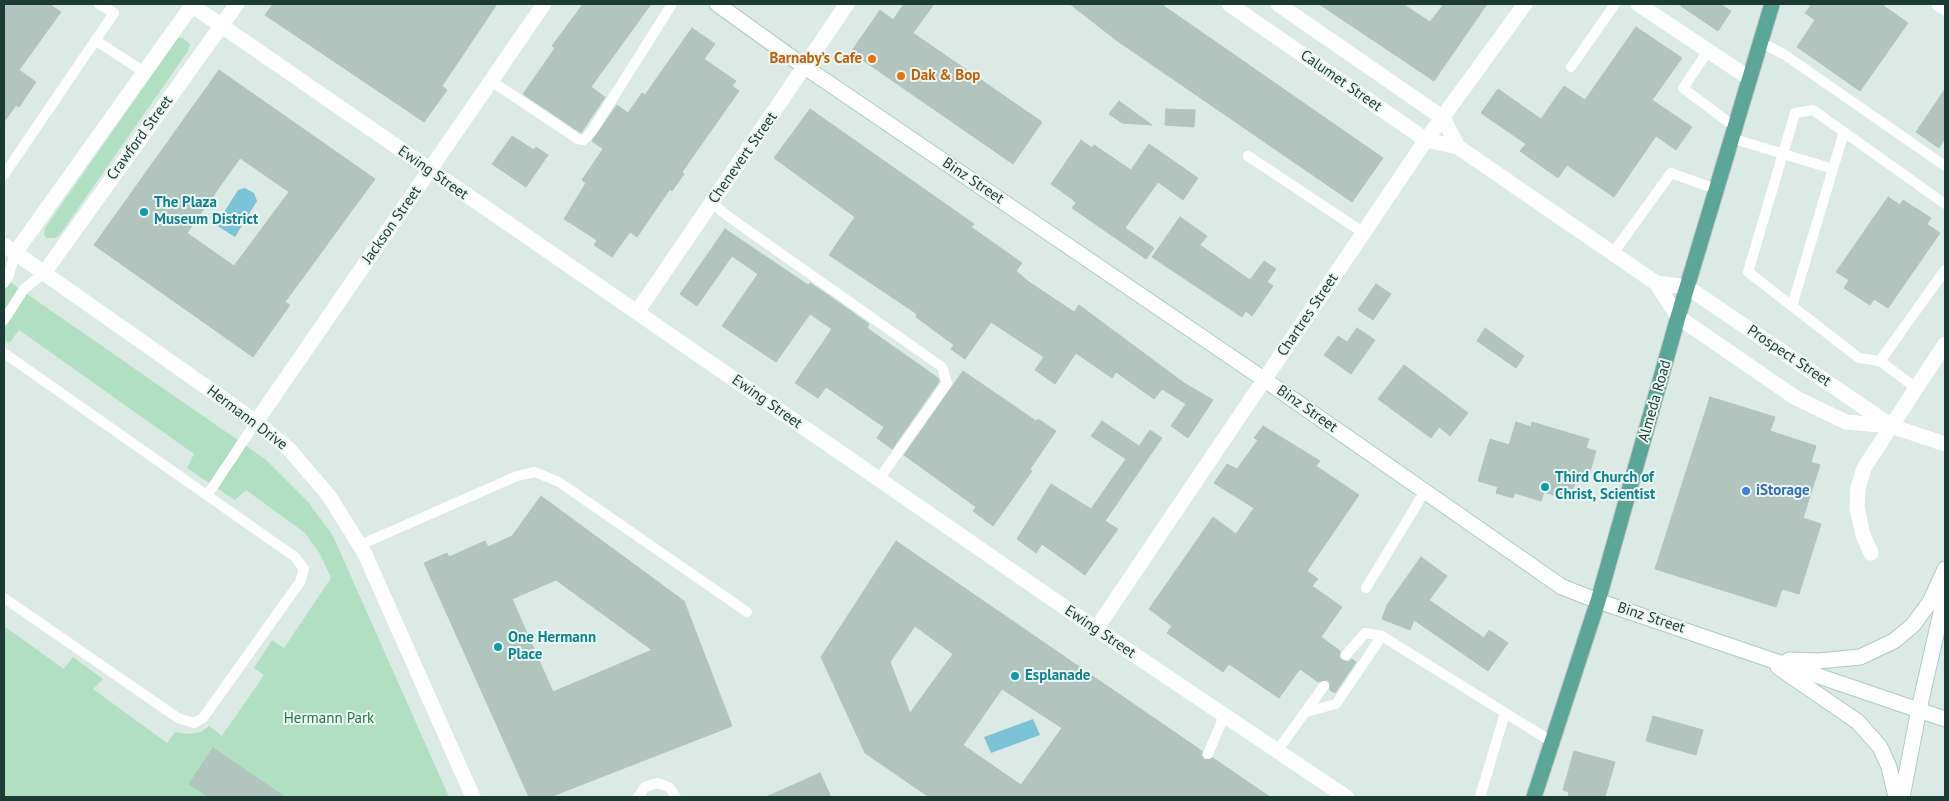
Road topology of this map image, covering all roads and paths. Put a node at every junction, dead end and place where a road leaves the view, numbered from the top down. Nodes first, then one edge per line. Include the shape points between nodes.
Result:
1 (99, 4) edge
2 (192, 4) edge
3 (237, 4) edge
4 (544, 4) edge
5 (672, 4) edge
6 (717, 4) edge
7 (847, 4) edge
8 (1229, 4) edge
9 (1278, 4) edge
10 (1525, 4) edge
11 (1615, 4) edge
12 (1638, 4) edge
13 (1772, 4) edge
14 (1938, 4) edge
15 (1945, 8) edge
16 (221, 26) junction
17 (95, 40) junction
18 (1760, 42) junction
19 (1708, 51) junction
20 (805, 67) junction
21 (1571, 67) dead end
22 (144, 72) junction
23 (1749, 78) junction
24 (492, 81) junction
25 (1443, 118) junction
26 (1733, 132) junction
27 (1844, 132) junction
28 (1426, 140) junction
29 (1458, 147) junction
30 (1782, 154) junction
31 (1248, 156) dead end
32 (1945, 166) edge
33 (1833, 169) junction
34 (430, 171) junction
35 (4, 175) edge
36 (1716, 189) junction
37 (712, 202) junction
38 (1945, 204) edge
39 (1364, 233) junction
40 (10, 249) edge
41 (1613, 253) junction
42 (1945, 270) edge
43 (44, 273) junction
44 (4, 282) edge
45 (1656, 283) junction
46 (1687, 287) junction
47 (1792, 306) junction
48 (637, 312) junction
49 (1678, 317) junction
50 (4, 320) edge
51 (1945, 344) edge
52 (4, 353) edge
53 (1880, 361) junction
54 (1265, 380) junction
55 (1916, 388) junction
56 (256, 422) junction
57 (1891, 426) junction
58 (1945, 444) edge
59 (879, 479) junction
60 (1425, 491) junction
61 (208, 494) junction
62 (360, 545) junction
63 (1871, 553) dead end
64 (1945, 569) edge
65 (1366, 588) dead end
66 (1945, 595) edge
67 (4, 598) edge
68 (1598, 602) junction
69 (748, 612) dead end
70 (1096, 629) junction
71 (1382, 636) junction
72 (1346, 655) dead end
73 (1766, 657) junction
74 (1324, 686) dead end
75 (1919, 709) junction
76 (1306, 712) junction
77 (1506, 713) junction
78 (1224, 716) junction
79 (1945, 719) edge
80 (1552, 742) junction
81 (1278, 751) junction
82 (1208, 754) dead end
83 (473, 797) edge
84 (638, 797) edge
85 (676, 797) edge
86 (1346, 797) edge
87 (1480, 797) edge
88 (1534, 797) edge
89 (1896, 797) edge
90 (1902, 797) edge

1 - 17 lane via 114,13
2 - 16 street, Ewing Street
2 - 22 street
3 - 16 street, Crawford Street
4 - 24 street, Jackson Street
5 - 24 lane via 584,140
6 - 20 street, Binz Street
7 - 20 street, Chenevert Street
8 - 28 street, Calumet Street
9 - 25 street, Calumet Street
10 - 25 street, Chartres Street
11 - 21 lane
12 - 19 street
13 - 18 main road, Almeda Road
14 - 15 street
16 - 34 street, Ewing Street
16 - 43 street, Crawford Street
17 - 22 lane
17 - 35 lane
18 - 23 main road, Almeda Road
18 - 32 lane via 1785,55
19 - 23 street
19 - 26 lane via 1683,88
20 - 37 street, Chenevert Street
20 - 54 street, Binz Street
22 - 40 street
23 - 26 main road, Almeda Road
24 - 34 street, Jackson Street
25 - 28 street, Chartres Street
25 - 29 street, Calumet Street
26 - 30 lane
26 - 36 main road, Almeda Road
27 - 30 lane via 1813,110 1795,113
27 - 33 lane
27 - 38 lane
28 - 29 street, Calumet Street
28 - 39 street, Chartres Street
29 - 41 street, Calumet Street
30 - 33 lane
30 - 47 lane via 1748,272
31 - 39 lane
33 - 47 lane
34 - 48 street, Ewing Street
34 - 56 street, Jackson Street
36 - 41 lane via 1671,173
36 - 46 main road, Almeda Road
37 - 48 street, Chenevert Street
37 - 59 lane via 942,367 947,383
39 - 54 street, Chartres Street
40 - 43 street, Hermann Drive
40 - 44 lane via 9,274
41 - 45 street, Calumet Street
42 - 53 lane
43 - 50 lane via 24,288
43 - 56 street, Hermann Drive
45 - 46 street, Calumet Street
45 - 49 street, Calumet Street
46 - 49 main road, Almeda Road
46 - 57 street, Prospect Street
47 - 53 lane via 1859,358
48 - 59 street, Ewing Street
49 - 57 street, Prospect Street via 1796,398 1846,422
49 - 68 main road, Almeda Road
51 - 55 street
52 - 61 lane
53 - 55 lane
54 - 60 street, Binz Street
54 - 70 street, Chartres Street
55 - 57 street
56 - 61 lane
56 - 62 street, Hermann Drive via 289,448 329,496
57 - 58 street, Prospect Street
57 - 63 street via 1864,468 1858,488 1857,508
59 - 70 street, Ewing Street
60 - 65 lane
60 - 68 street, Binz Street via 1562,587
61 - 67 lane via 295,556 304,569 300,582 204,718 194,723 178,718
62 - 69 lane via 517,476 534,472 559,482
62 - 83 street, Hermann Drive
64 - 73 street via 1930,602 1913,625 1894,641 1860,657 1819,661
66 - 75 street
68 - 73 street, Binz Street
68 - 80 main road, Almeda Road
70 - 78 street, Ewing Street
71 - 72 lane via 1365,633
71 - 76 lane via 1336,704
71 - 77 lane
73 - 75 street, Binz Street
73 - 89 street via 1858,722 1880,747
74 - 76 lane
75 - 79 street, Binz Street
75 - 90 street
76 - 81 lane
77 - 80 lane
77 - 87 lane
78 - 81 street, Ewing Street
78 - 82 lane
80 - 88 main road, Almeda Road
81 - 86 street, Ewing Street
84 - 85 lane via 645,786 657,783 669,787

